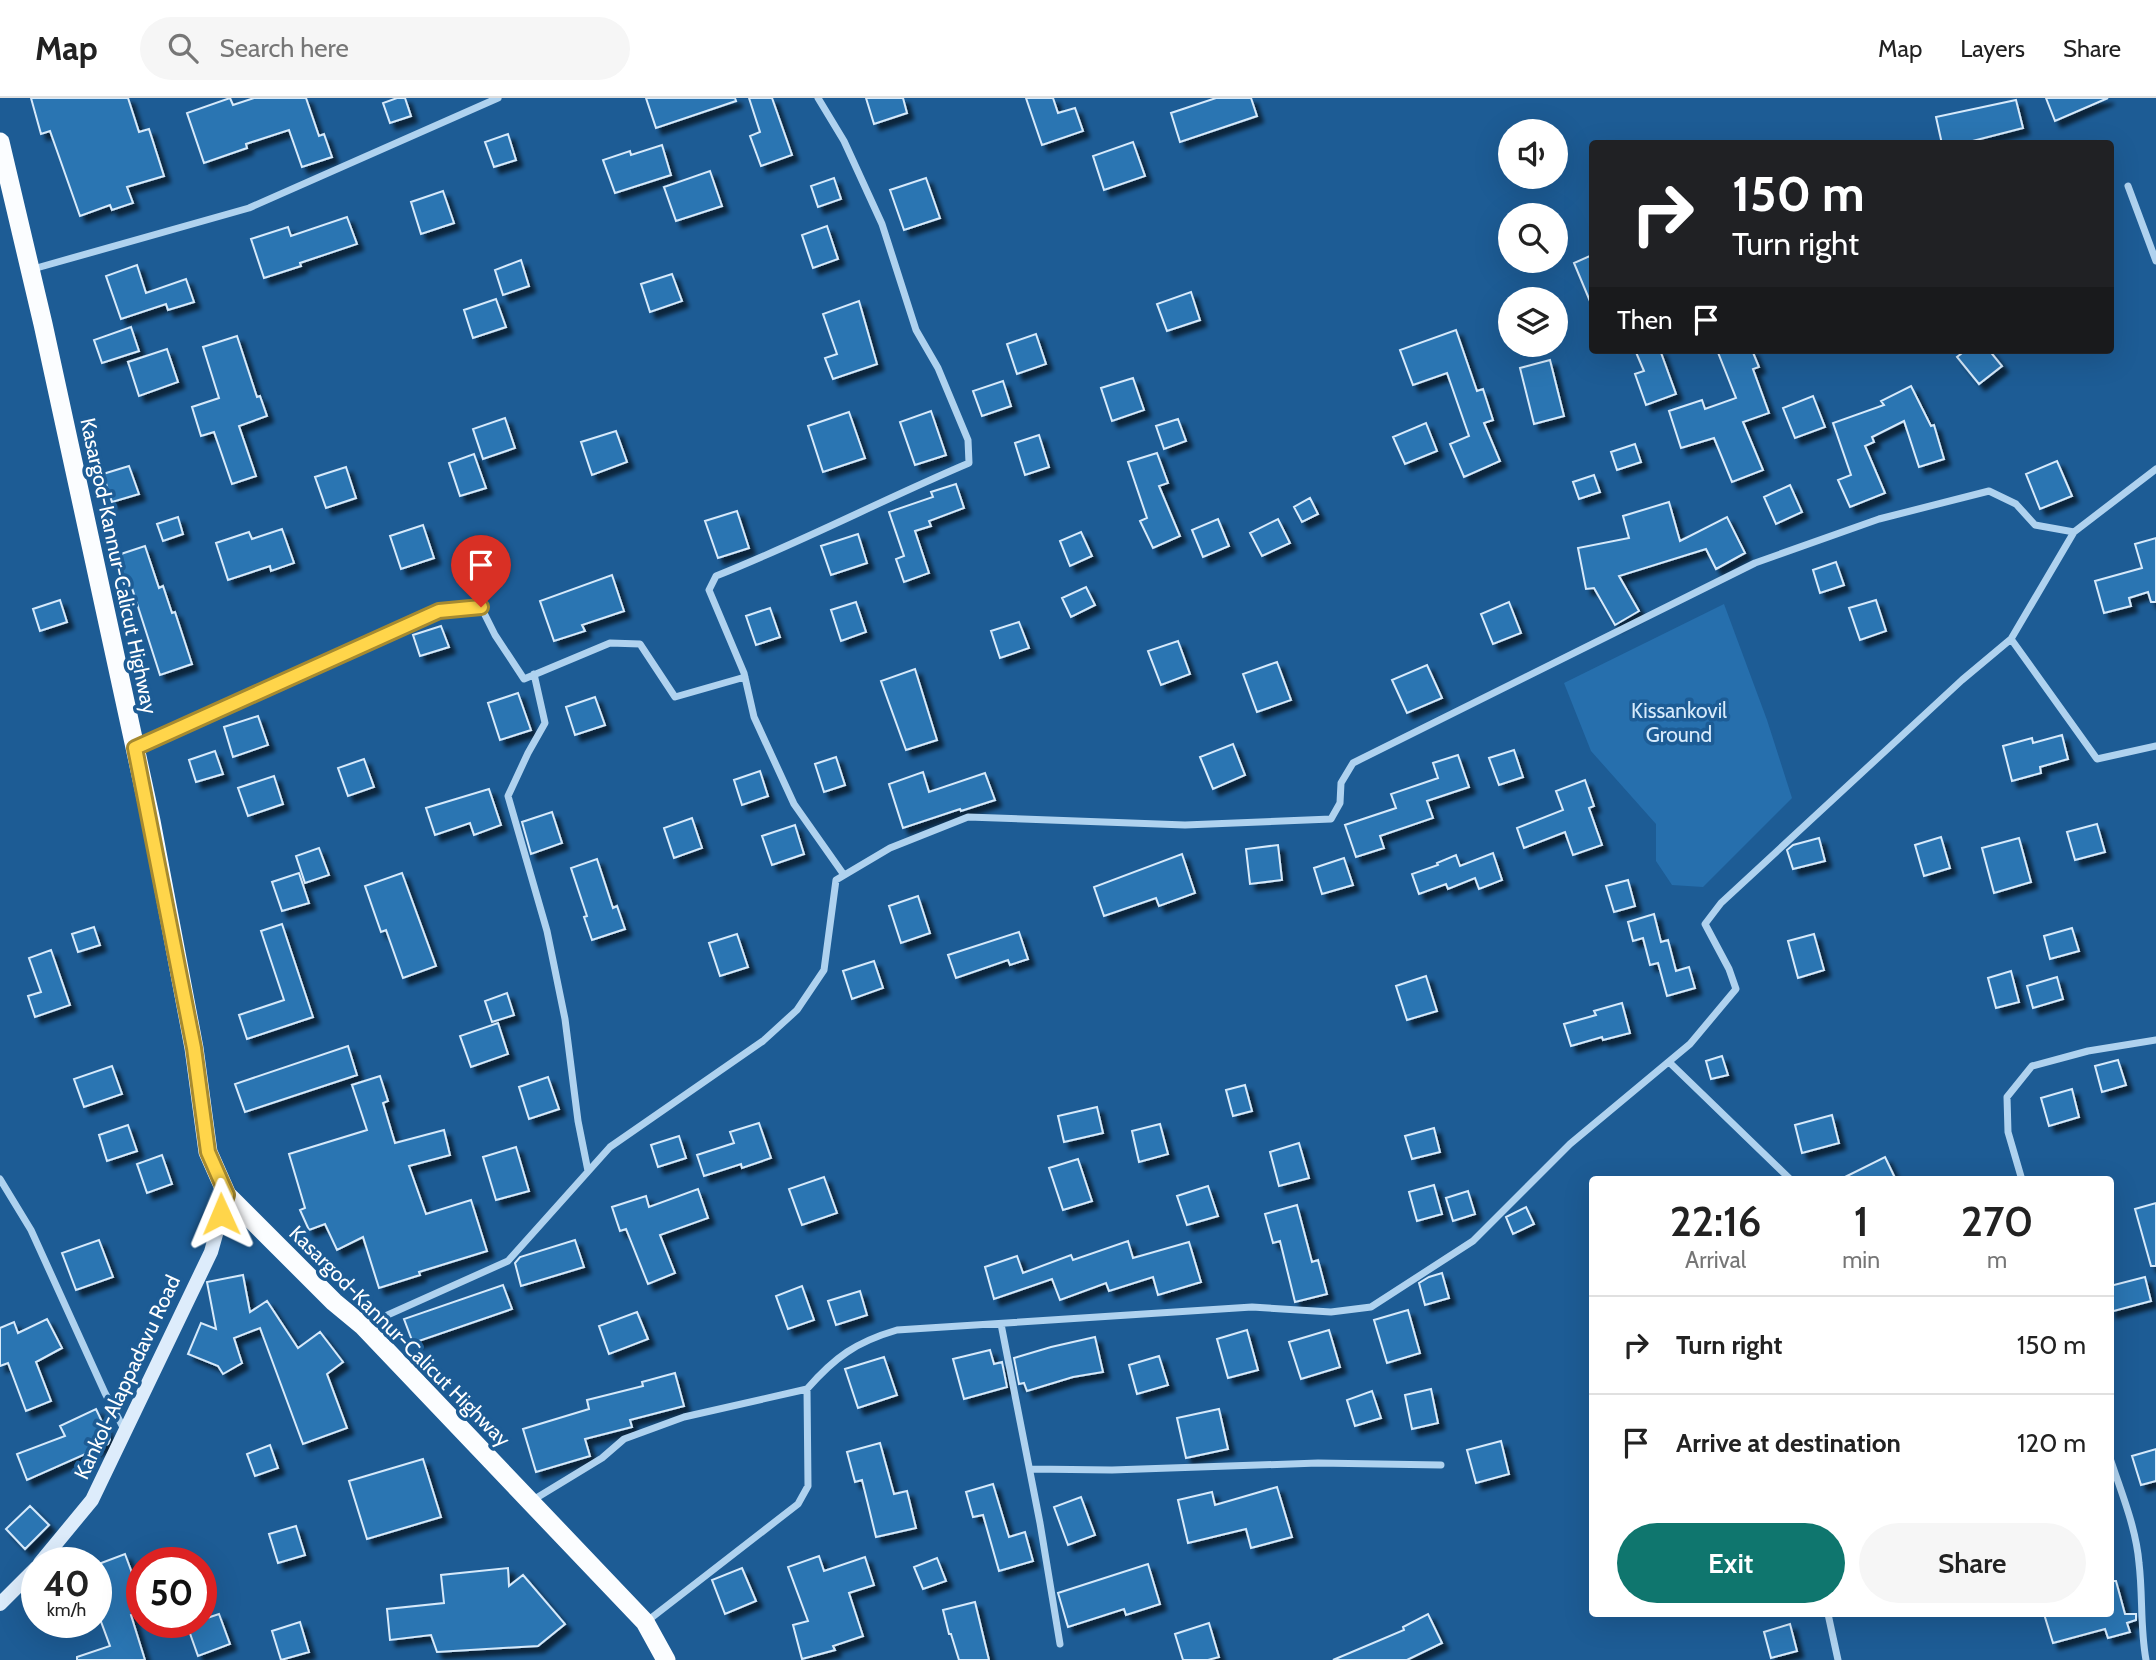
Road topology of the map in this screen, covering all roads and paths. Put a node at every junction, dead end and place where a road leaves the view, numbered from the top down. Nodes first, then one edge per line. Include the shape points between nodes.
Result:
1 (498, 98) edge
2 (818, 98) edge
3 (0, 142) edge
4 (2128, 186) dead end
5 (2156, 261) edge
6 (30, 270) junction
7 (2156, 469) edge
8 (2074, 532) junction
9 (2011, 639) junction
10 (534, 674) junction
11 (745, 677) junction
12 (2156, 746) edge
13 (135, 748) junction
14 (844, 875) junction
15 (2156, 1040) edge
16 (1668, 1062) junction
17 (589, 1171) junction
18 (1787, 1176) edge
19 (2021, 1176) edge
20 (0, 1179) edge
21 (227, 1195) junction
22 (1001, 1324) junction
23 (363, 1326) junction
24 (807, 1389) junction
25 (125, 1429) junction
26 (1441, 1465) dead end
27 (1030, 1469) junction
28 (2114, 1471) edge
29 (531, 1501) junction
30 (53, 1547) edge
31 (21, 1583) edge
32 (0, 1604) edge
33 (1829, 1617) edge
34 (645, 1622) junction
35 (1060, 1644) dead end
36 (666, 1660) edge
37 (1838, 1660) edge
38 (2146, 1660) edge

1 - 6 street via 249,208
2 - 11 street via 844,141 882,224 916,330 938,368 968,440 969,463 716,576 709,590
3 - 6 highway, Kasargod-Kannur-Calicut Highway
4 - 5 street
6 - 13 highway, Kasargod-Kannur-Calicut Highway
7 - 8 street
8 - 9 street
8 - 14 street via 2035,525 2016,504 1989,491 1879,519 1755,563 1353,763 1341,783 1340,803 1331,819 1185,825 968,817 890,848
9 - 12 street via 2097,759
9 - 16 street via 1721,903 1705,924 1736,989 1690,1044
10 - 11 street via 610,643 640,644 675,697
10 - 13 street via 524,679 481,607 439,611
10 - 17 street via 545,723 508,796 547,930
11 - 14 street via 754,717 794,804
13 - 21 highway, Kasargod-Kannur-Calicut Highway via 194,1048 208,1152
14 - 17 street via 836,880 824,970 797,1010 763,1041 610,1147
15 - 19 street via 2032,1066 2007,1097 2008,1132
16 - 18 street
16 - 22 street via 1570,1144 1473,1241 1371,1307 1331,1312 1252,1307
17 - 23 street via 508,1261
20 - 25 street via 31,1230
21 - 23 highway, Kasargod-Kannur-Calicut Highway
21 - 25 main road, Kankol-Alappadavu Road via 211,1252
22 - 24 street via 897,1331 873,1338 827,1366
22 - 27 street
23 - 29 highway, Kasargod-Kannur-Calicut Highway
24 - 29 street via 684,1417 624,1439 602,1458
24 - 34 street via 808,1486 797,1504
25 - 30 main road, Kankol-Alappadavu Road via 92,1500
26 - 27 street via 1318,1462
27 - 35 street
28 - 38 street via 2139,1562
29 - 34 highway, Kasargod-Kannur-Calicut Highway
31 - 32 main road
33 - 37 street
34 - 36 highway, Kasargod-Kannur-Calicut Highway

